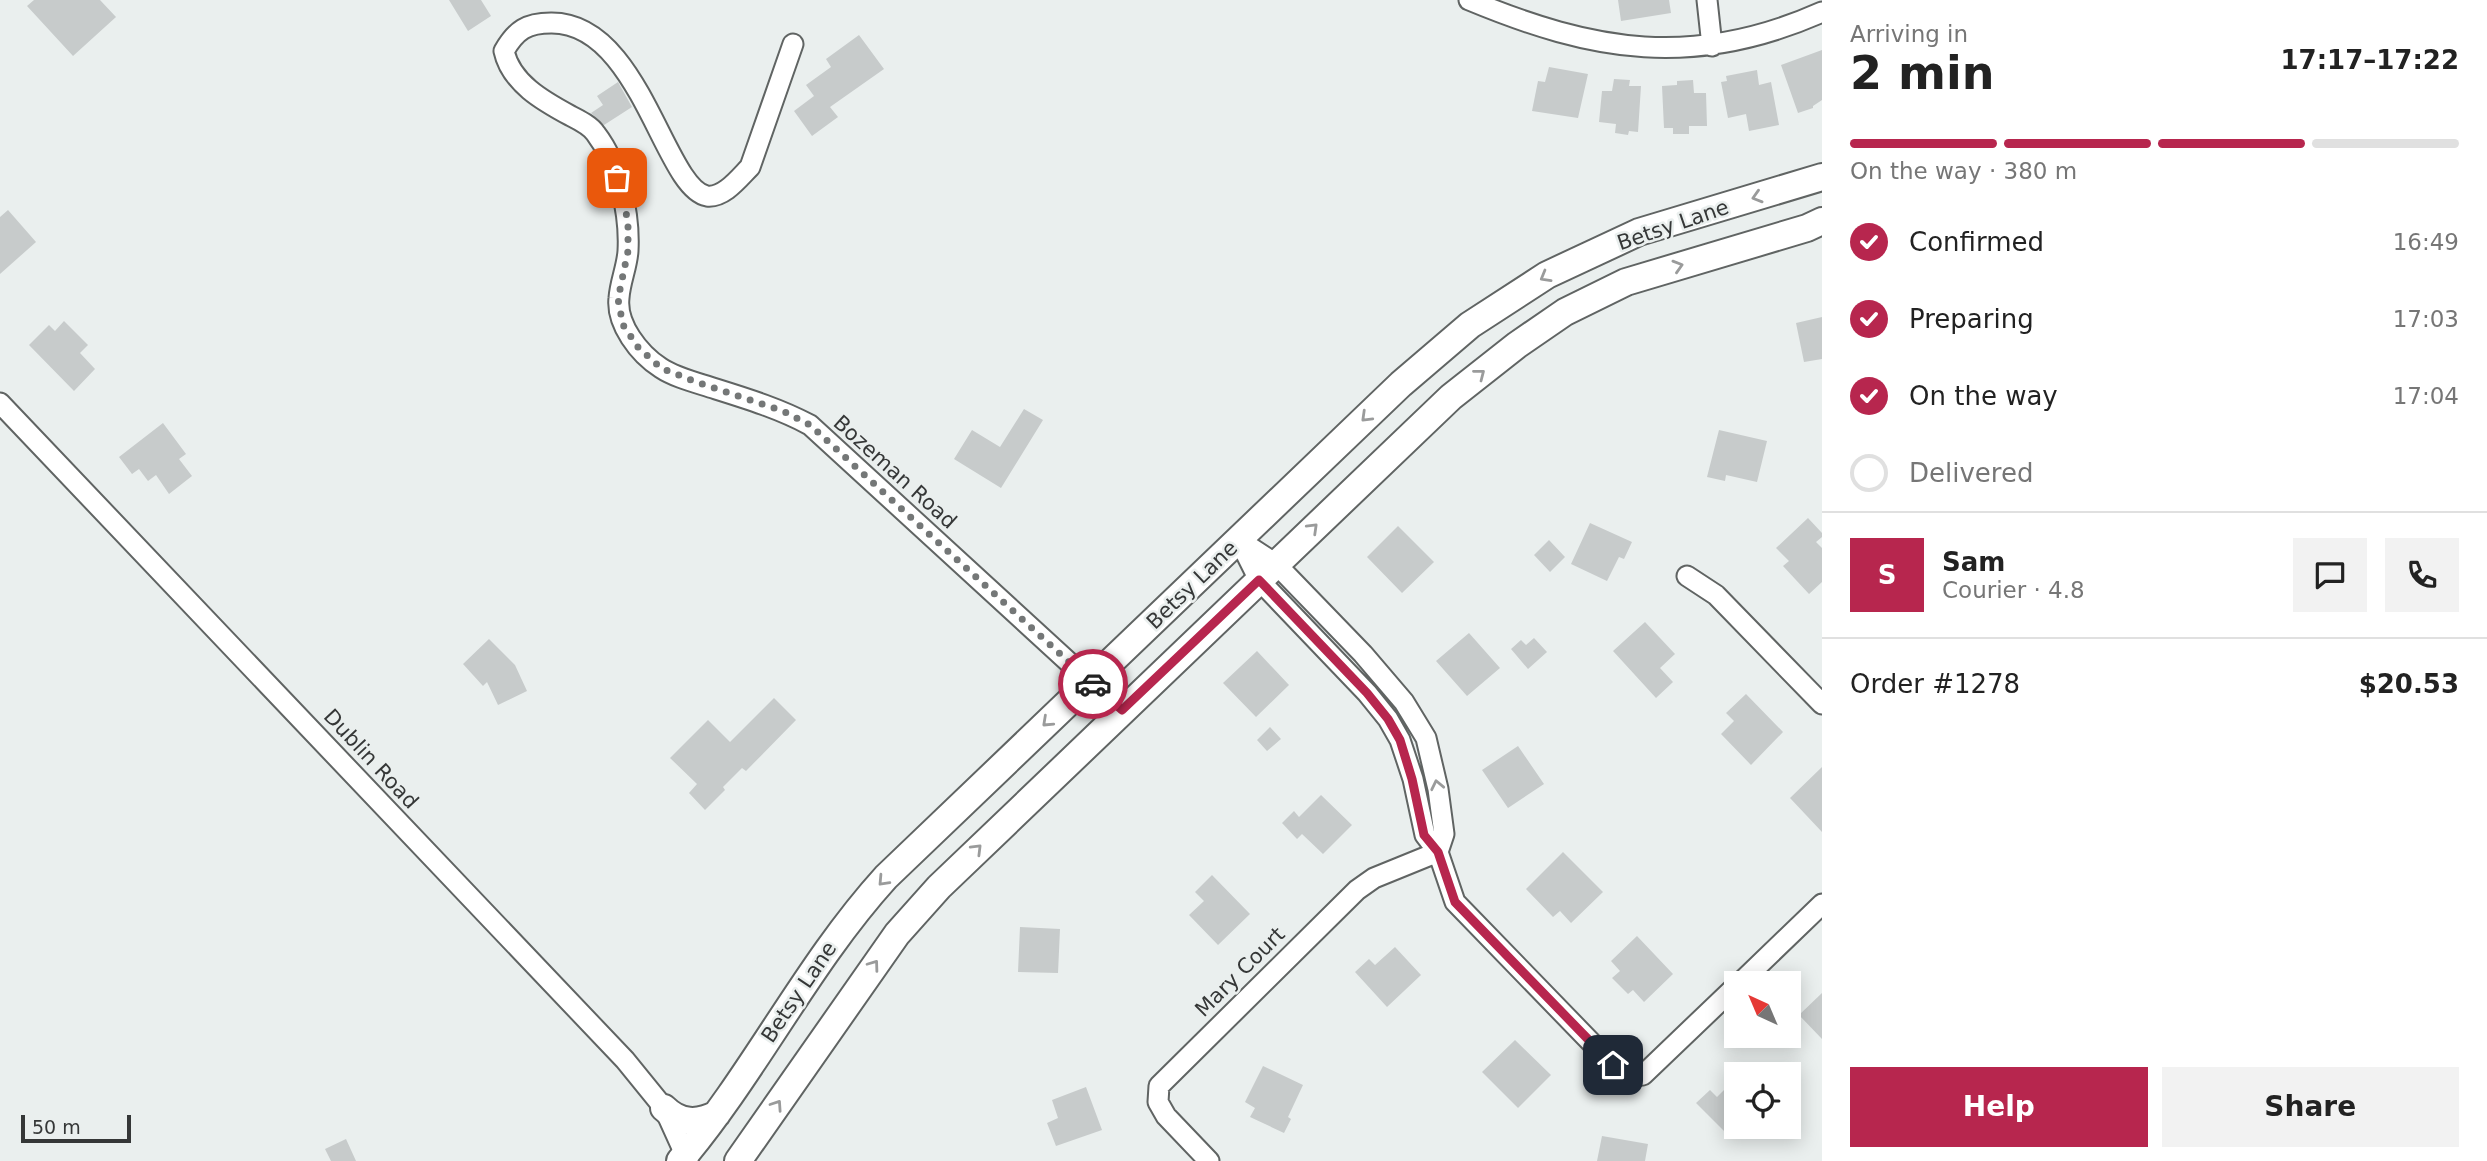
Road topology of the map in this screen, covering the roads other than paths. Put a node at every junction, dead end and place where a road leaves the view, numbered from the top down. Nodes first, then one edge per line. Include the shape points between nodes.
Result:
1 (1469, 0) edge
2 (1707, 0) edge
3 (1822, 12) edge
4 (793, 44) dead end
5 (1712, 46) junction
6 (1822, 177) edge
7 (1822, 221) edge
8 (0, 403) edge
9 (1238, 540) junction
10 (1268, 572) junction
11 (1687, 576) dead end
12 (1336, 626) junction
13 (1319, 643) junction
14 (1090, 682) junction
15 (1822, 704) edge
16 (1122, 710) junction
17 (1416, 723) junction
18 (1396, 732) junction
19 (1438, 852) junction
20 (862, 904) junction
21 (1822, 904) edge
22 (897, 934) junction
23 (1753, 971) edge
24 (1724, 998) edge
25 (664, 1108) junction
26 (717, 1114) junction
27 (685, 1159) edge
28 (738, 1161) edge
29 (1209, 1161) edge

1 - 5 street via 1509,17 1601,43
2 - 5 street
3 - 5 street via 1775,31
4 - 14 street, Bozeman Road via 750,167 718,195 705,196 680,170 636,87 606,48 584,32 562,23 538,23 512,36 504,51 507,65 519,81 595,131 607,151 628,221 628,251 618,299 623,325 638,347 661,368 810,425
6 -> 9 main road, Betsy Lane via 1639,232 1547,275 1470,325 1401,384
10 -> 7 main road, Betsy Lane via 1451,397 1565,313 1626,282
8 - 25 street, Dublin Road via 607,1040
9 - 10 street
9 - 14 main road, Betsy Lane
10 - 12 street
10 - 13 street
10 - 16 main road, Betsy Lane
11 - 15 street via 1716,596
12 - 13 street
12 - 17 street via 1404,702
13 - 18 street via 1367,693
14 - 16 street, Bozeman Road
14 -> 20 main road, Betsy Lane
22 -> 16 main road, Betsy Lane via 986,840
17 - 18 street
19 -> 17 street via 1444,834 1438,789 1426,738
18 - 19 street via 1424,835
19 - 24 street via 1455,902 1613,1065 1630,1077 1657,1063
19 - 29 street, Mary Court via 1374,878 1357,890 1159,1086 1158,1102 1166,1116
20 - 22 main road
20 - 26 main road, Betsy Lane
21 - 23 street
28 -> 22 main road, Betsy Lane
25 - 26 main road via 689,1122
25 - 27 street, Dublin Road
26 - 27 main road, Betsy Lane

